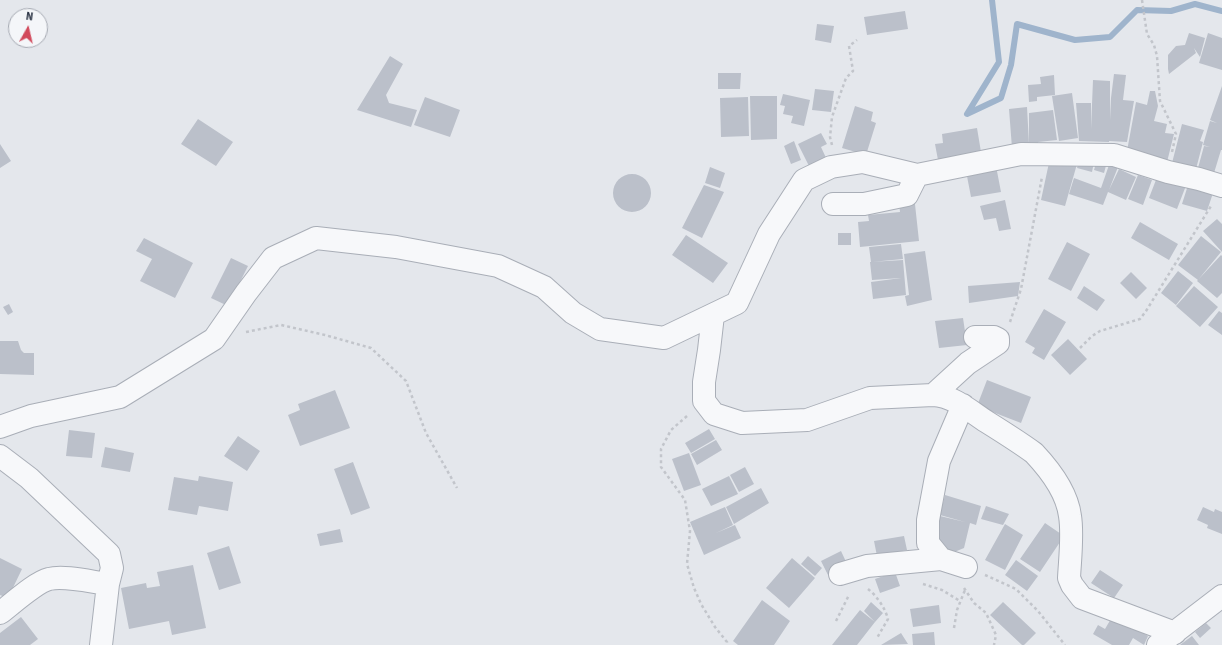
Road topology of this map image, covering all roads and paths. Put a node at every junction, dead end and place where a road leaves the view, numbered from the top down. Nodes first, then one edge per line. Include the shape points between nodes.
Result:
1 (1142, 0) edge
2 (857, 40) dead end
3 (1046, 154) junction
4 (831, 167) junction
5 (1168, 172) junction
6 (917, 175) junction
7 (1218, 194) edge
8 (833, 204) dead end
9 (713, 315) junction
10 (1010, 324) dead end
11 (975, 337) dead end
12 (214, 339) junction
13 (1080, 348) dead end
14 (938, 395) junction
15 (704, 403) junction
16 (965, 406) junction
17 (0, 427) edge
18 (0, 456) edge
19 (457, 488) dead end
20 (941, 558) junction
21 (966, 567) joint
22 (856, 574) junction
23 (916, 582) dead end
24 (108, 584) junction
25 (1222, 596) edge
26 (960, 601) junction
27 (0, 613) edge
28 (836, 621) dead end
29 (954, 628) dead end
30 (877, 638) dead end
31 (1167, 639) edge
32 (101, 645) edge
33 (726, 645) edge
34 (994, 645) edge
35 (1065, 645) edge

1 - 5 path via 1147,34 1154,45 1156,56 1160,101 1176,134
2 - 4 path via 849,46 853,71 846,78 832,117 830,137 834,158
3 - 5 street via 1114,155
3 - 6 street via 1021,154
3 - 10 path via 1021,289
4 - 6 street via 863,162
4 - 9 street via 804,180 769,234 737,303
5 - 7 street via 1199,179
6 - 8 street via 907,194 864,204
7 - 13 path via 1140,318 1100,331
9 - 12 street via 664,338 600,329 573,313 544,287 498,266 396,247 316,238 273,258
9 - 15 street via 704,382
11 - 14 street via 994,337 998,339 998,343 968,363
12 - 17 street via 120,397 31,416
12 - 19 path via 281,325 371,348 406,381 426,432
14 - 15 street via 870,398 807,420 749,423 714,414
14 - 16 street
15 - 33 path via 671,430 661,450 661,467 684,500 690,531 687,564 694,588 715,627 727,642
16 - 20 street via 939,461 928,520 928,543
16 - 31 street via 1034,453 1062,491 1070,516 1069,578 1082,598
18 - 24 street via 29,478 109,554 112,568
20 - 21 street
20 - 22 street
21 - 35 path via 1016,589 1038,611
22 - 28 path
22 - 30 path via 876,596 886,612 888,619
23 - 26 path via 942,590
24 - 27 street via 48,579
24 - 32 street
25 - 31 street
26 - 29 path
26 - 34 path via 965,590 974,603 986,613 996,635

